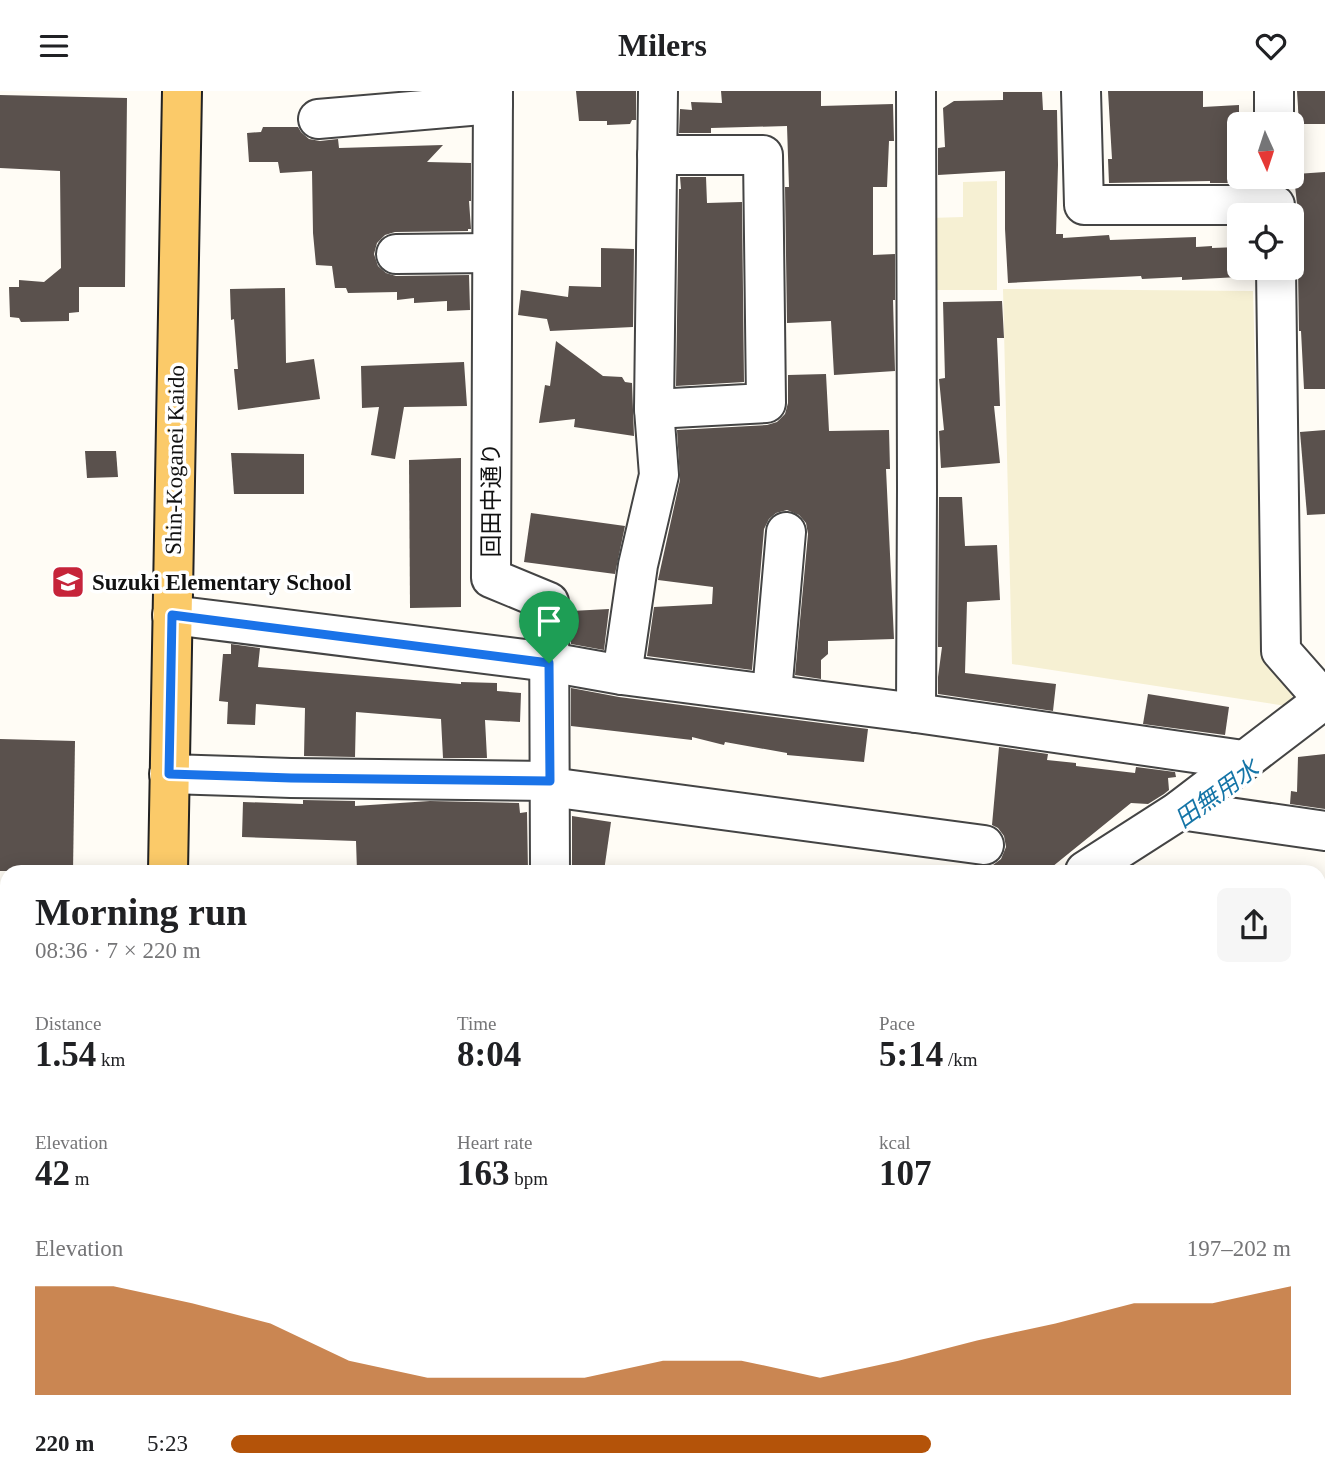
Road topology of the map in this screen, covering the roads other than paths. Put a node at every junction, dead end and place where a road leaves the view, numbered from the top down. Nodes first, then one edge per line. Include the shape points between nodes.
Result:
1 (181, 91) edge
2 (658, 91) edge
3 (916, 91) edge
4 (1081, 91) edge
5 (1274, 91) edge
6 (493, 98) edge
7 (1274, 112) edge
8 (317, 119) dead end
9 (657, 155) junction
10 (1275, 199) edge
11 (492, 253) junction
12 (396, 254) dead end
13 (1276, 280) edge
14 (654, 409) junction
15 (786, 532) dead end
16 (172, 615) junction
17 (549, 663) junction
18 (622, 674) junction
19 (772, 693) junction
20 (1324, 699) edge
21 (916, 713) junction
22 (1243, 760) junction
23 (169, 774) junction
24 (550, 784) junction
25 (1188, 811) junction
26 (1325, 831) edge
27 (984, 845) dead end
28 (168, 865) edge
29 (550, 865) edge
30 (1095, 865) edge
31 (0, 1245) edge
32 (0, 1272) edge

1 - 16 main road, Shin-Koganei Kaido
2 - 9 street
3 - 21 street
4 - 10 street via 1084,205
5 - 7 street
6 - 8 street
6 - 11 street, 回田中通り
9 - 14 street
9 - 14 street via 763,155 766,403
11 - 12 street
11 - 17 street, 回田中通り via 491,578 549,602
13 - 20 street via 1281,651
14 - 18 street via 659,475 638,565
15 - 19 street
16 - 17 street
16 - 23 main road, Shin-Koganei Kaido
17 - 18 street
17 - 24 street, 回田中通り
18 - 19 street
19 - 21 street
20 - 22 street
21 - 22 street
22 - 25 street
23 - 24 street
23 - 28 main road, Shin-Koganei Kaido
24 - 27 street
24 - 29 street, 回田中通り
25 - 26 street
25 - 30 street
31 - 32 street

